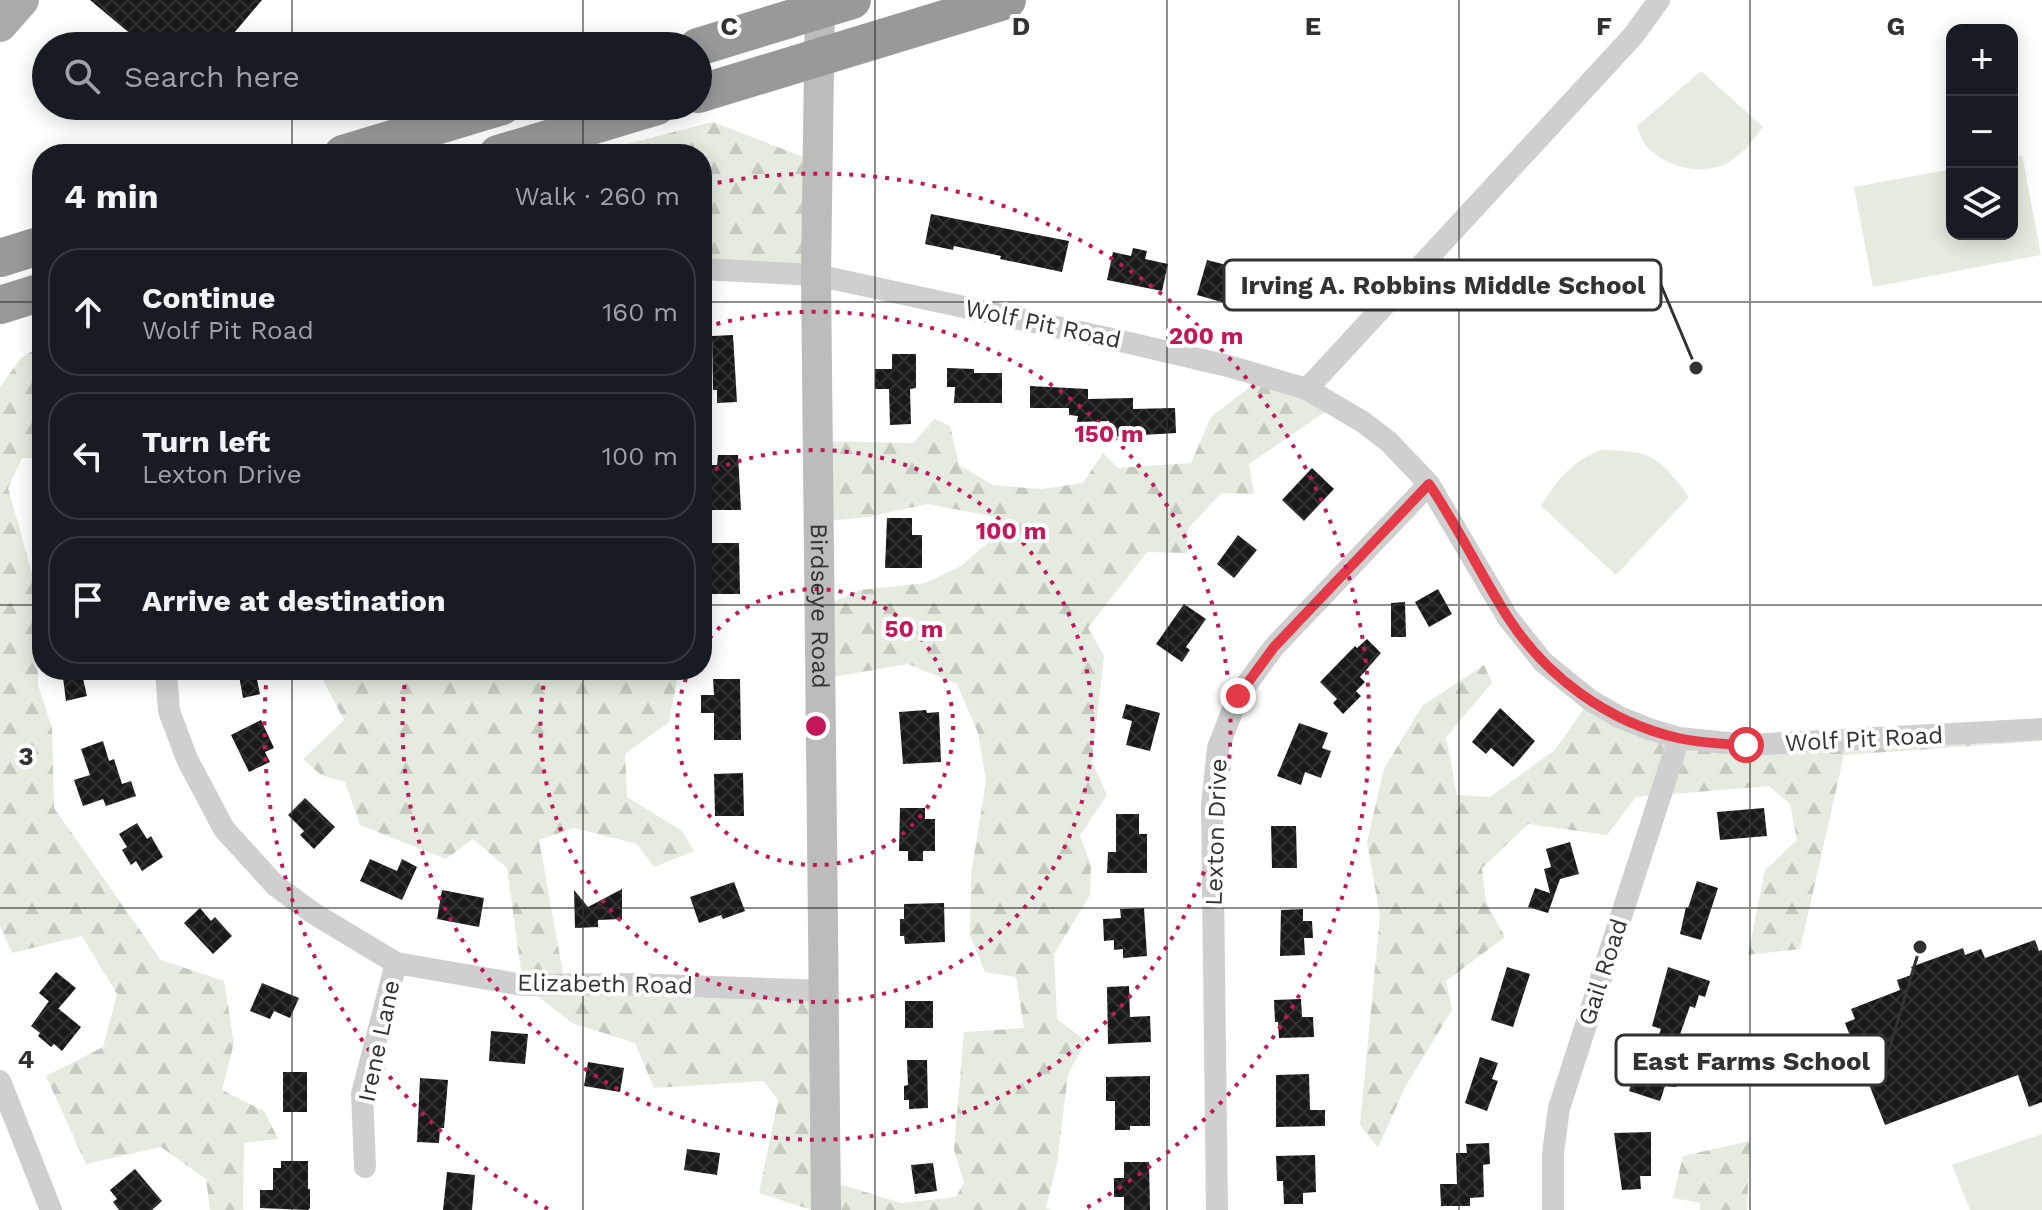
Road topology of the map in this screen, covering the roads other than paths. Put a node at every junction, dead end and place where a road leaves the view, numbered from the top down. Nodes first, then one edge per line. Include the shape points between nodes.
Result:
1 (22, 0) edge
2 (820, 0) edge
3 (852, 0) edge
4 (1007, 0) edge
5 (1659, 0) edge
6 (0, 25) edge
7 (712, 43) edge
8 (712, 90) edge
9 (456, 120) edge
10 (611, 120) edge
11 (376, 144) edge
12 (531, 144) edge
13 (32, 245) edge
14 (0, 247) edge
15 (32, 248) edge
16 (0, 258) edge
17 (712, 270) edge
18 (816, 275) junction
19 (32, 295) edge
20 (0, 305) edge
21 (1307, 389) junction
22 (1429, 484) junction
23 (167, 680) edge
24 (2042, 729) edge
25 (1679, 738) junction
26 (396, 963) junction
27 (823, 991) junction
28 (0, 1081) edge
29 (365, 1167) dead end
30 (51, 1210) edge
31 (826, 1210) edge
32 (1217, 1210) edge
33 (1553, 1210) edge

1 - 6 main road
2 - 18 main road, Birdseye Road
3 - 7 highway
4 - 8 highway
5 - 21 street via 1633,36
9 - 11 highway
10 - 12 highway
13 - 14 highway
15 - 16 highway
17 - 18 street, Wolf Pit Road
18 - 21 street, Wolf Pit Road via 1112,339
18 - 27 main road, Birdseye Road
19 - 20 highway
21 - 22 street, Wolf Pit Road via 1389,442
22 - 25 street, Wolf Pit Road via 1508,618 1543,662 1619,717
22 - 32 street, Lexton Drive via 1274,647 1238,696 1218,748 1212,805
23 - 26 street, Elizabeth Road via 169,711 187,759 224,829 276,886
24 - 25 street, Wolf Pit Road via 1784,745
25 - 33 street, Gail Road via 1559,1108
26 - 27 street, Elizabeth Road via 523,985
26 - 29 street, Irene Lane via 362,1094
27 - 31 main road, Birdseye Road
28 - 30 street

